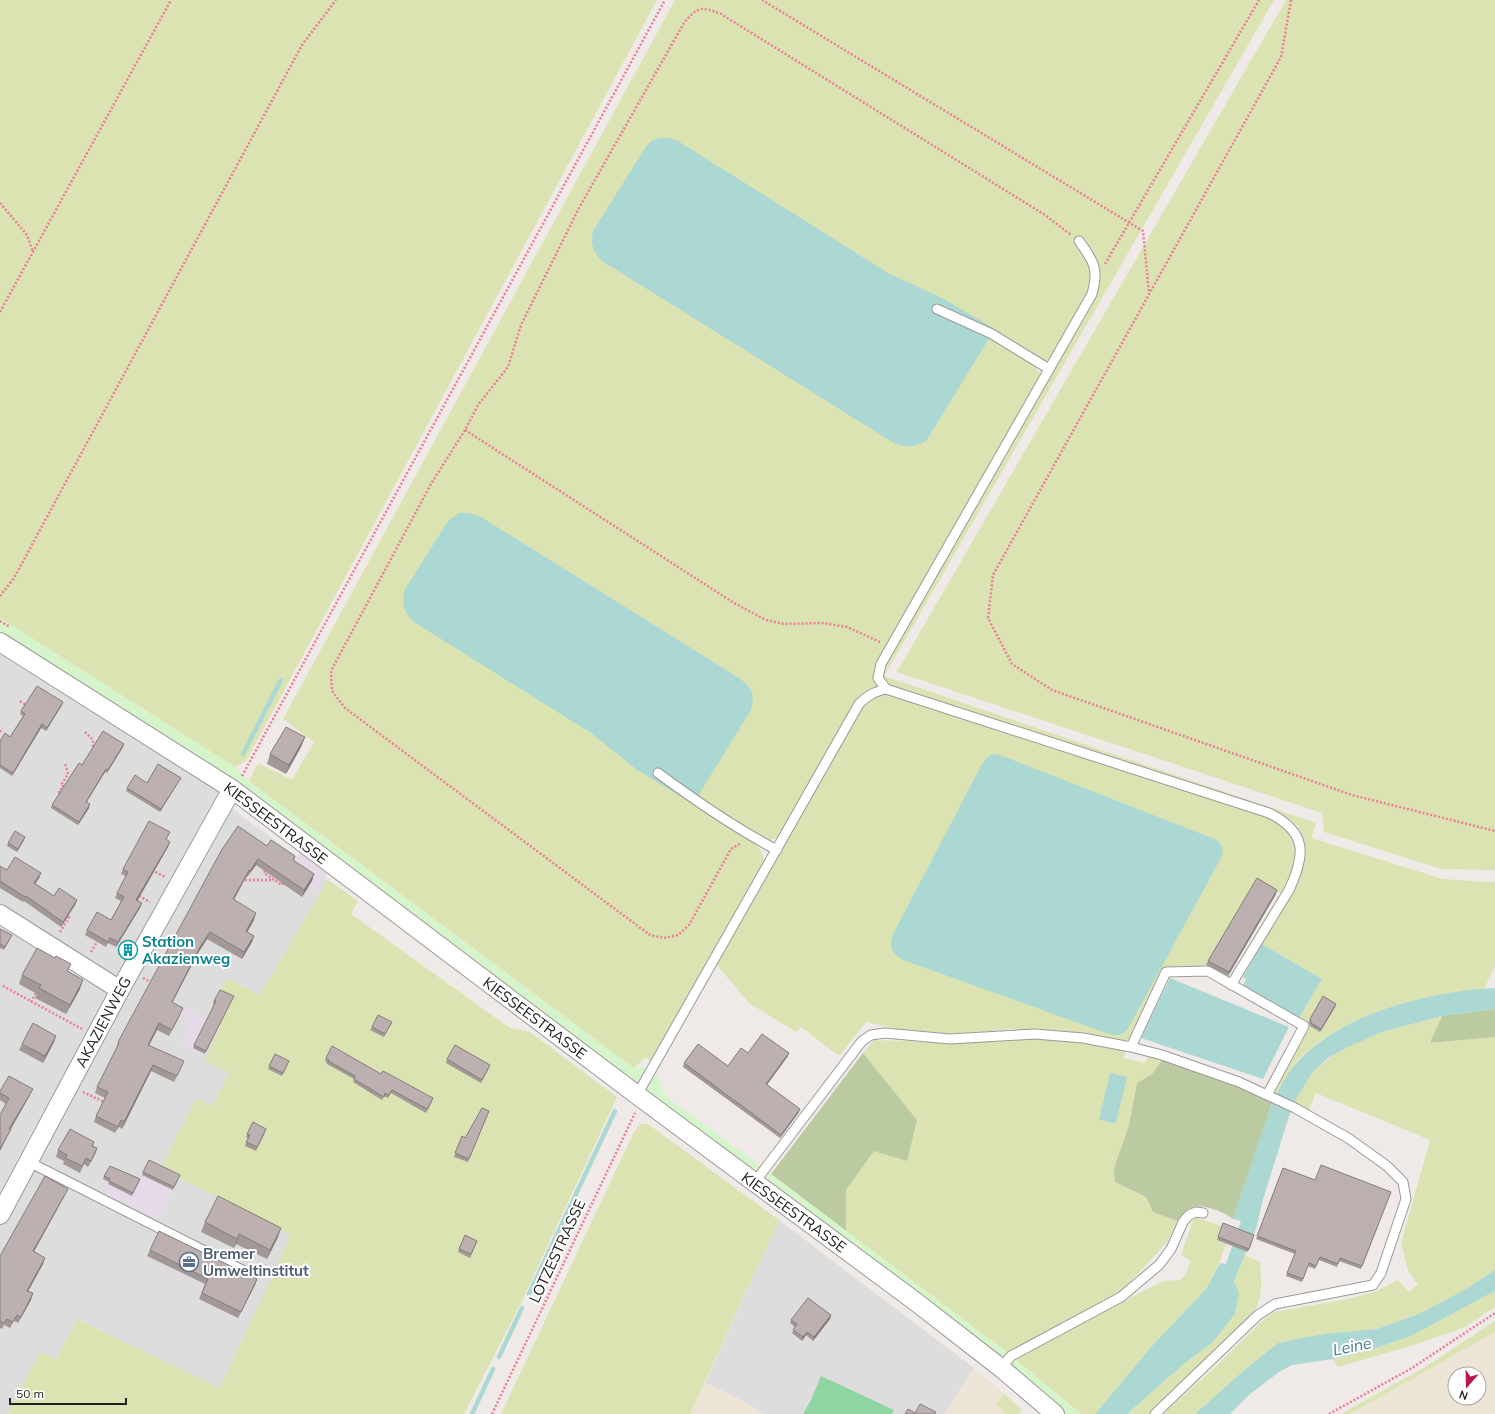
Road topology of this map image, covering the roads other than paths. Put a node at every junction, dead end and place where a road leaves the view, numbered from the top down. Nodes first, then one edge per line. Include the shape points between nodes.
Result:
1 (1079, 241) road end
2 (937, 309) dead end
3 (1049, 369) junction
4 (0, 642) edge
5 (886, 689) junction
6 (658, 773) dead end
7 (237, 783) junction
8 (777, 850) junction
9 (0, 914) edge
10 (1231, 985) junction
11 (120, 990) junction
12 (1131, 1047) junction
13 (1271, 1096) junction
14 (639, 1097) junction
15 (29, 1162) junction
16 (754, 1183) junction
17 (1203, 1213) dead end
18 (0, 1215) edge
19 (248, 1273) edge
20 (1001, 1368) junction
21 (1056, 1414) edge
22 (1155, 1414) edge

1 - 3 lane via 1093,260 1095,281 1092,294
2 - 3 lane via 992,334
3 - 5 lane via 881,664 878,678
4 - 7 street, KIESSEESTRASSE
5 - 8 lane via 868,695 860,704
5 - 10 lane via 1269,814 1286,824 1298,838 1298,868 1289,890
6 - 8 lane via 695,800
7 - 11 street, AKAZIENWEG
7 - 14 street, KIESSEESTRASSE
8 - 14 lane
9 - 11 street
10 - 12 lane via 1208,971 1166,972
10 - 13 lane via 1304,1026
11 - 15 street, AKAZIENWEG
12 - 13 lane via 1162,1055
12 - 16 lane via 1083,1038 1035,1034 950,1039 885,1033 871,1035 862,1041
13 - 22 lane via 1348,1138 1387,1166 1403,1182 1406,1199 1381,1273 1372,1285 1275,1304 1258,1315
14 - 16 street, KIESSEESTRASSE
15 - 18 street, AKAZIENWEG
15 - 19 lane
16 - 20 street, KIESSEESTRASSE
17 - 20 lane via 1189,1215 1159,1265 1121,1297 1011,1356
20 - 21 street, KIESSEESTRASSE

